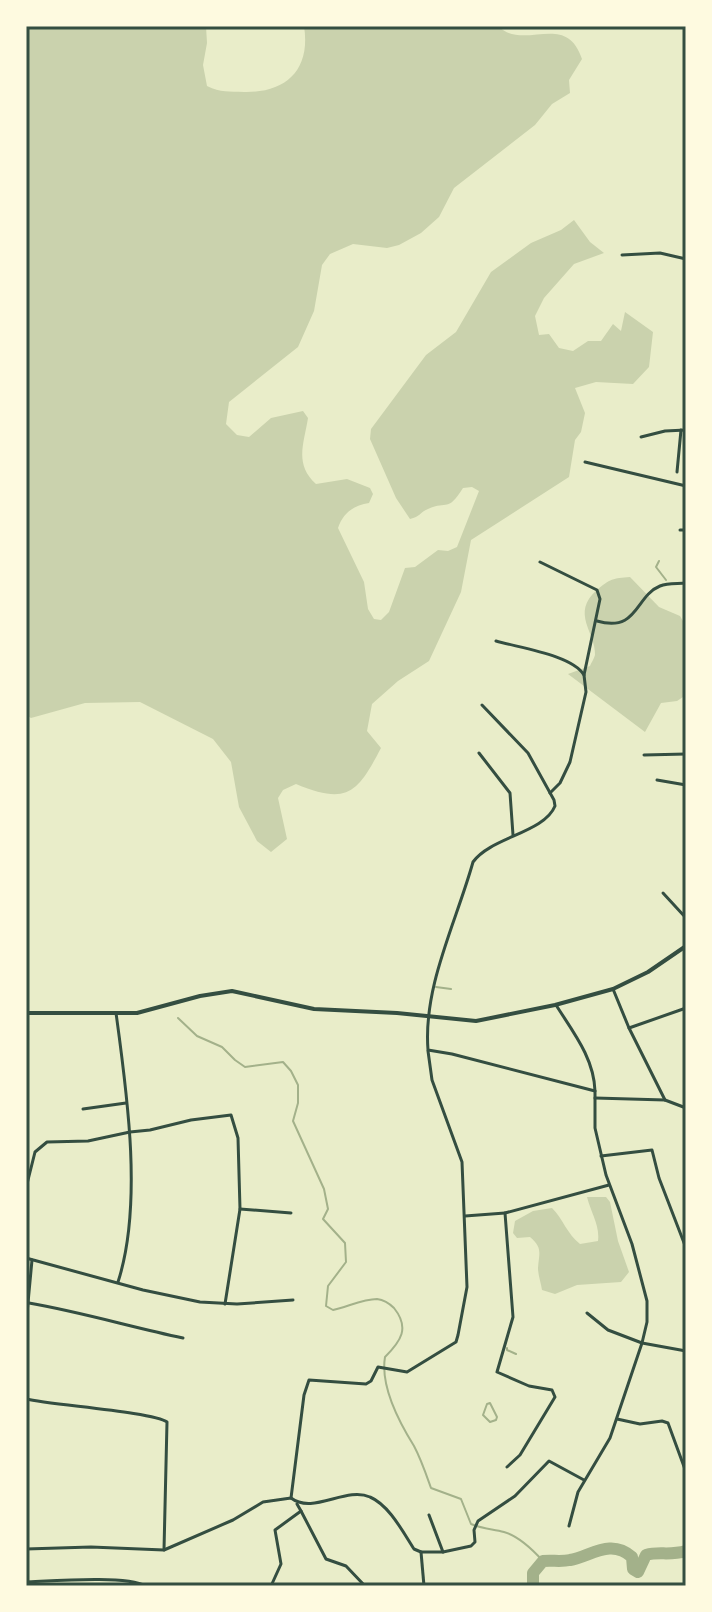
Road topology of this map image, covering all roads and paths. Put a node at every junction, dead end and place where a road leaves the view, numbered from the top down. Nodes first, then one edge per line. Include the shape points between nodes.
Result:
1 (622, 255) dead end
2 (686, 259) edge
3 (683, 430) edge
4 (641, 437) dead end
5 (585, 462) dead end
6 (677, 472) dead end
7 (686, 486) edge
8 (680, 530) dead end
9 (686, 530) edge
10 (540, 562) dead end
11 (686, 583) edge
12 (596, 620) junction
13 (496, 641) dead end
14 (584, 675) junction
15 (482, 705) dead end
16 (479, 753) dead end
17 (686, 754) edge
18 (644, 755) dead end
19 (657, 780) dead end
20 (686, 785) edge
21 (550, 793) junction
22 (513, 835) junction
23 (663, 893) dead end
24 (686, 918) edge
25 (686, 946) edge
26 (613, 989) junction
27 (555, 1005) junction
28 (686, 1008) edge
29 (26, 1013) edge
30 (116, 1013) junction
31 (428, 1017) junction
32 (629, 1028) junction
33 (428, 1050) junction
34 (595, 1091) junction
35 (595, 1098) junction
36 (665, 1100) junction
37 (126, 1103) junction
38 (686, 1108) edge
39 (83, 1109) dead end
40 (130, 1132) junction
41 (601, 1156) junction
42 (609, 1185) junction
43 (26, 1188) edge
44 (240, 1209) junction
45 (291, 1213) dead end
46 (505, 1213) junction
47 (464, 1216) junction
48 (686, 1248) edge
49 (26, 1258) edge
50 (32, 1260) junction
51 (118, 1282) junction
52 (293, 1300) dead end
53 (29, 1303) junction
54 (225, 1304) junction
55 (587, 1313) dead end
56 (26, 1324) edge
57 (183, 1338) dead end
58 (642, 1343) junction
59 (686, 1351) edge
60 (26, 1399) edge
61 (617, 1419) junction
62 (507, 1467) dead end
63 (686, 1472) edge
64 (584, 1480) junction
65 (291, 1498) junction
66 (297, 1503) junction
67 (301, 1511) junction
68 (429, 1515) dead end
69 (569, 1526) dead end
70 (26, 1549) edge
71 (164, 1550) junction
72 (421, 1552) junction
73 (443, 1552) junction
74 (26, 1582) edge
75 (146, 1586) edge
76 (271, 1586) edge
77 (365, 1586) edge
78 (424, 1586) edge

1 - 2 street via 660,253
3 - 4 street
3 - 6 street
5 - 7 street
8 - 9 street
10 - 12 street via 598,591
11 - 12 street via 657,587 621,622
12 - 14 street
13 - 14 street via 563,659
14 - 21 street via 586,692 570,762
15 - 21 street via 528,753
16 - 22 street via 510,793
17 - 18 street
19 - 20 street
21 - 22 street via 555,806 550,815
22 - 31 street via 473,862
23 - 24 street
25 - 26 street
26 - 27 street
26 - 32 street
27 - 31 street via 476,1021
27 - 34 street via 590,1063
28 - 32 street
29 - 30 street
30 - 31 street via 232,991 314,1009
30 - 37 street
31 - 33 street
32 - 36 street
33 - 34 street
33 - 47 street via 432,1080 462,1162
34 - 35 street
35 - 36 street
35 - 41 street
36 - 38 street
37 - 39 street
37 - 40 street
40 - 43 street via 47,1142 35,1152
40 - 44 street via 231,1115 238,1138
40 - 51 street via 128,1241
41 - 42 street
41 - 48 street via 652,1150
42 - 46 street
42 - 58 street via 647,1301
44 - 45 street
44 - 54 street
46 - 47 street
46 - 62 street via 513,1317 497,1372 552,1390 555,1397
47 - 65 street via 467,1287 456,1342 407,1372 378,1367 366,1384 309,1380
49 - 50 street
50 - 51 street
50 - 53 street
51 - 54 street via 169,1297
52 - 54 street
53 - 56 street
53 - 57 street
55 - 58 street via 608,1330
58 - 59 street
58 - 61 street
60 - 71 street via 157,1416 167,1422
61 - 63 street via 668,1423
61 - 64 street
64 - 69 street
64 - 73 street via 549,1461 515,1496 478,1521 471,1546
65 - 66 street
65 - 71 street via 263,1502
66 - 67 street
66 - 72 street via 366,1495
67 - 76 street via 275,1530 281,1564
67 - 77 street via 326,1559 346,1566
68 - 73 street
70 - 71 street
72 - 73 street
72 - 78 street
74 - 75 street

